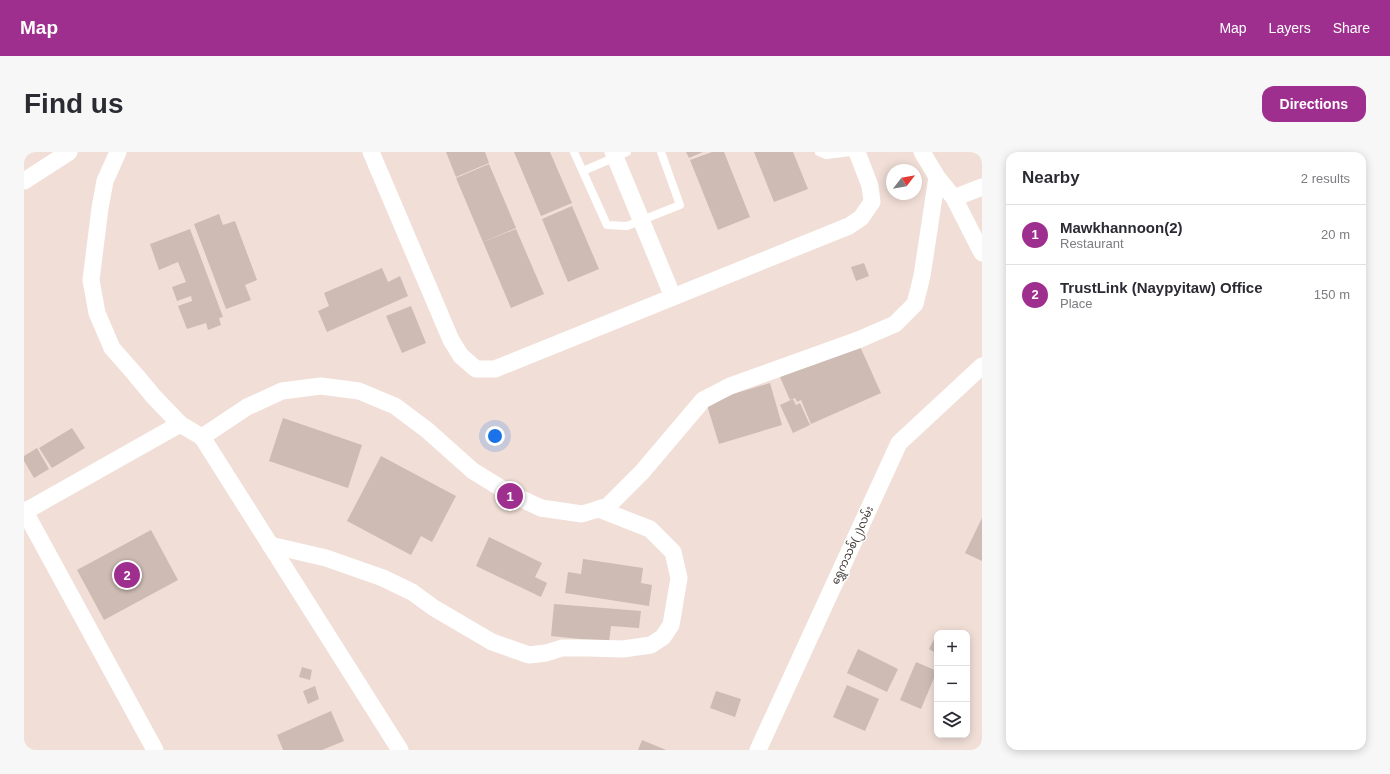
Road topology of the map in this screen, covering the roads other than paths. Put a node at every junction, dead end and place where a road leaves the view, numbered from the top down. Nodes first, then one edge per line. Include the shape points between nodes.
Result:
1 (69, 152) edge
2 (118, 152) edge
3 (371, 152) edge
4 (574, 152) edge
5 (661, 152) edge
6 (819, 152) edge
7 (851, 152) edge
8 (857, 152) edge
9 (922, 152) edge
10 (619, 153) edge
11 (583, 171) junction
12 (937, 177) junction
13 (24, 181) edge
14 (982, 187) edge
15 (954, 198) junction
16 (641, 220) junction
17 (982, 253) edge
18 (673, 297) junction
19 (982, 366) edge
20 (180, 424) junction
21 (202, 437) junction
22 (599, 509) junction
23 (24, 511) edge
24 (270, 545) junction
25 (155, 750) edge
26 (400, 750) edge
27 (758, 750) edge

1 - 13 street
2 - 20 street via 106,182 100,208 91,280 97,313 112,348
3 - 18 street via 451,340 462,356 476,369 495,369
4 - 11 lane
5 - 16 lane via 680,205
6 - 7 lane via 826,156
8 - 18 street via 870,186 872,202 861,218 849,226
9 - 12 street
10 - 11 lane
10 - 16 street
11 - 16 lane via 607,225 627,226
12 - 15 street
12 - 22 street via 922,276 915,304 895,324 730,386 703,400 642,472 608,506
14 - 15 street
15 - 17 street
16 - 18 street
19 - 27 street, ရွှေကသစ်(၂)လမ်း via 899,443
20 - 21 street
20 - 23 street
21 - 22 street via 247,407 282,391 321,386 359,391 395,406 427,430 473,471 509,493 541,508 582,514
21 - 24 street
22 - 24 street via 650,529 673,552 679,578 671,625 663,637 651,645 624,649 562,648 529,655 492,642 412,592 383,578 326,558
23 - 25 street
24 - 26 street

